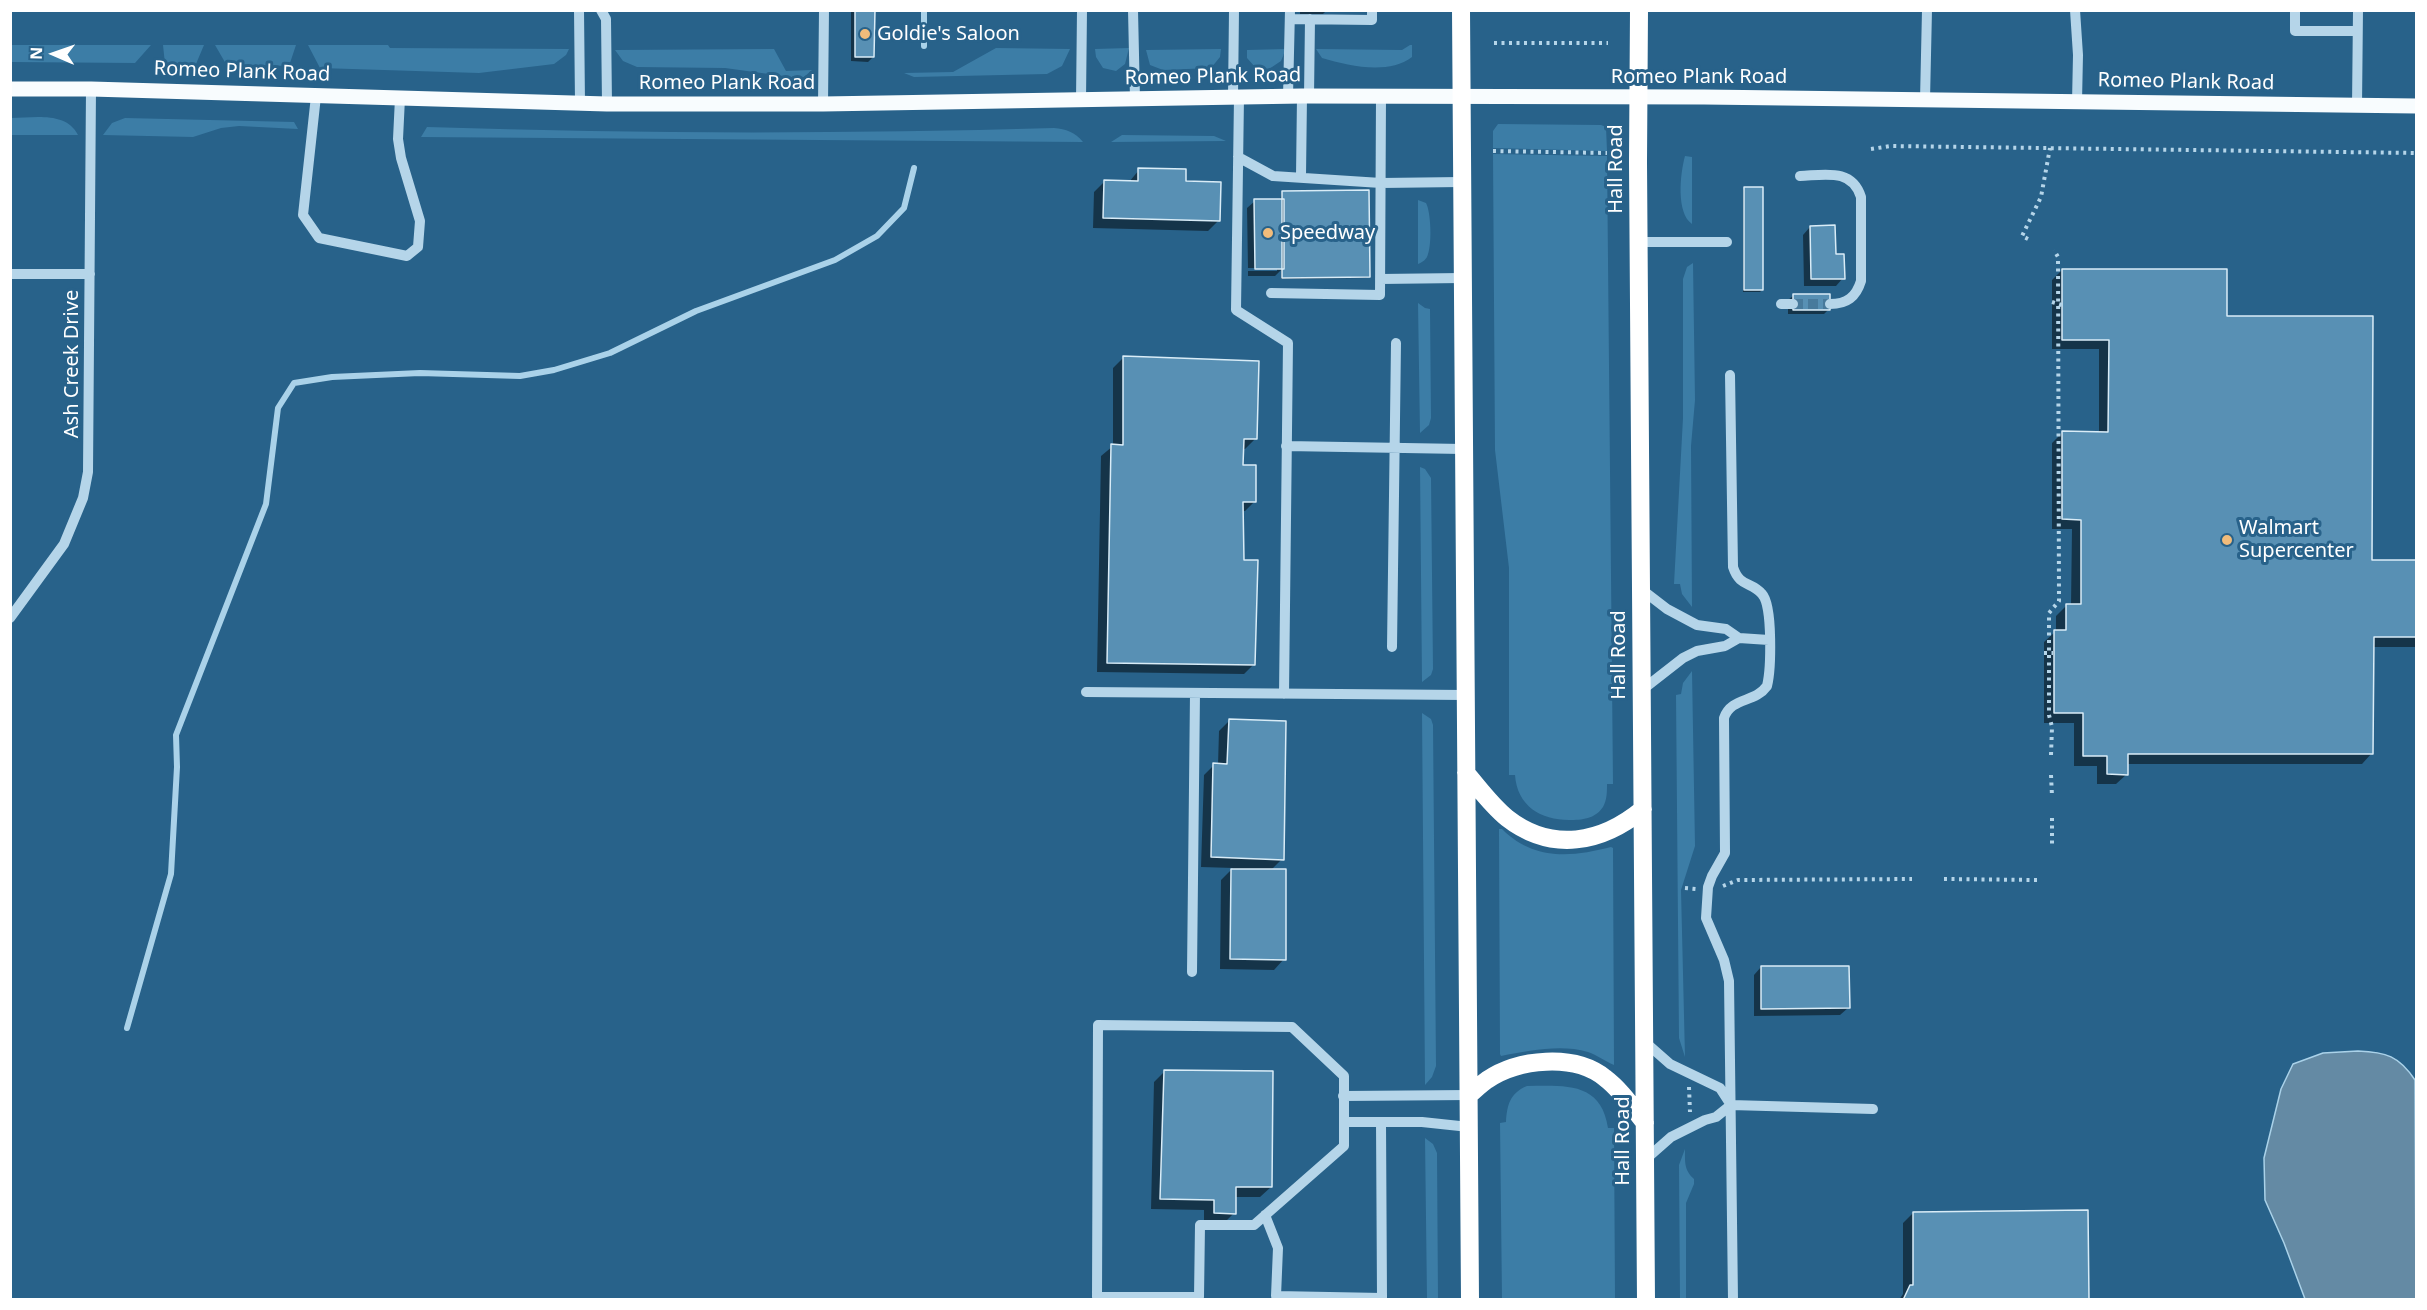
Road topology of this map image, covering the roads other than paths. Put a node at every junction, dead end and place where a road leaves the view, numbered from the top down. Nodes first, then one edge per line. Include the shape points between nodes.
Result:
1 (579, 10) edge
2 (602, 10) edge
3 (824, 10) edge
4 (1082, 10) edge
5 (1133, 10) edge
6 (1234, 10) edge
7 (1372, 10) edge
8 (1461, 10) edge
9 (1639, 10) edge
10 (1927, 10) edge
11 (2075, 10) edge
12 (2295, 10) edge
13 (2358, 10) edge
14 (1290, 15) edge
15 (1310, 19) junction
16 (2356, 31) junction
17 (10, 89) edge
18 (91, 89) junction
19 (316, 96) junction
20 (1300, 96) junction
21 (1460, 96) junction
22 (1236, 97) junction
23 (1381, 97) junction
24 (400, 98) junction
25 (1638, 98) junction
26 (1135, 99) junction
27 (1081, 100) junction
28 (1925, 100) junction
29 (2077, 102) junction
30 (580, 104) junction
31 (607, 104) junction
32 (823, 104) junction
33 (2356, 106) junction
34 (2416, 106) edge
35 (1238, 157) junction
36 (1300, 176) junction
37 (1800, 176) dead end
38 (1461, 182) junction
39 (1381, 183) junction
40 (1638, 242) junction
41 (1727, 242) dead end
42 (10, 274) edge
43 (90, 274) junction
44 (1462, 278) junction
45 (1380, 279) junction
46 (1271, 293) dead end
47 (1781, 304) dead end
48 (1792, 304) tunnel mouth
49 (1830, 304) tunnel mouth
50 (1396, 343) dead end
51 (1730, 375) dead end
52 (1286, 446) junction
53 (1395, 447) junction
54 (1463, 449) junction
55 (1641, 589) junction
56 (10, 618) edge
57 (1739, 638) junction
58 (1769, 640) junction
59 (1392, 647) dead end
60 (1642, 690) junction
61 (1086, 692) dead end
62 (1195, 693) junction
63 (1284, 694) junction
64 (1465, 695) junction
65 (1466, 773) junction
66 (1643, 809) junction
67 (1192, 972) dead end
68 (1645, 1042) junction
69 (1469, 1095) junction
70 (1344, 1096) junction
71 (1731, 1105) junction
72 (1873, 1109) dead end
73 (1344, 1122) junction
74 (1381, 1122) junction
75 (1645, 1123) junction
76 (1469, 1127) junction
77 (1646, 1159) junction
78 (1265, 1215) junction
79 (1470, 1299) edge
80 (1646, 1299) edge
81 (1733, 1299) edge

1 - 30 street
2 - 31 street via 606,19
3 - 32 street
4 - 27 street
5 - 26 street
6 - 22 street
7 - 15 street via 1372,20
8 - 21 highway
9 - 25 highway, Hall Road
10 - 28 street
11 - 29 street
12 - 16 street via 2295,31
13 - 16 street
14 - 15 street
14 - 20 street
15 - 20 street
16 - 33 street
17 - 18 main road, Romeo Plank Road
18 - 19 main road, Romeo Plank Road
18 - 43 street, Ash Creek Drive
19 - 24 main road, Romeo Plank Road
19 - 24 street via 303,215 319,238 407,256 418,247 420,221 401,158
20 - 22 main road, Romeo Plank Road
20 - 23 main road, Romeo Plank Road
20 - 36 street
21 - 23 main road, Romeo Plank Road
21 - 25 main road, Romeo Plank Road
21 - 38 highway
22 - 26 main road, Romeo Plank Road
22 - 35 street
23 - 39 street
24 - 30 main road, Romeo Plank Road
25 - 28 main road, Romeo Plank Road
25 - 40 highway, Hall Road
26 - 27 main road, Romeo Plank Road
27 - 32 main road, Romeo Plank Road
28 - 29 main road, Romeo Plank Road
29 - 33 main road, Romeo Plank Road
30 - 31 main road, Romeo Plank Road
31 - 32 main road, Romeo Plank Road
33 - 34 main road, Romeo Plank Road
35 - 36 street via 1273,176
35 - 52 street via 1236,310 1288,343
36 - 39 street
37 - 49 street via 1840,175 1857,186 1861,197 1861,281 1848,302
38 - 39 street
38 - 44 highway
39 - 45 street
40 - 41 street
40 - 55 highway, Hall Road
42 - 43 street
43 - 56 street, Ash Creek Drive via 90,444 83,498 64,544
44 - 45 street
44 - 54 highway
45 - 46 street via 1380,295
47 - 48 street
50 - 53 street
51 - 58 street via 1733,567 1741,582 1757,590 1767,602
52 - 53 street
52 - 63 street
53 - 54 street
53 - 59 street
54 - 64 highway
55 - 57 street via 1684,619 1726,629
55 - 60 highway, Hall Road
57 - 58 street
57 - 60 street via 1683,658
58 - 71 street via 1767,686 1756,696 1733,704 1724,718 1725,853 1708,887 1706,918 1729,981
60 - 66 highway, Hall Road
61 - 62 street
62 - 63 street
62 - 67 street
63 - 64 street
64 - 65 highway
65 - 66 highway via 1506,817 1545,837 1602,835
65 - 69 highway
66 - 68 highway, Hall Road
68 - 71 street via 1670,1064 1720,1088
68 - 75 highway, Hall Road
69 - 70 street
69 - 75 highway via 1488,1080 1519,1066 1574,1064 1605,1078
69 - 76 highway
70 - 73 street
70 - 78 street via 1344,1076 1292,1027 1098,1025 1096,1297 1199,1297 1200,1225 1254,1225
71 - 72 street
71 - 77 street via 1716,1117 1671,1137
71 - 81 street
73 - 74 street
73 - 78 street via 1344,1146
74 - 76 street
74 - 78 street via 1382,1298 1276,1296 1278,1248
75 - 77 highway, Hall Road
76 - 79 highway
77 - 80 highway, Hall Road

